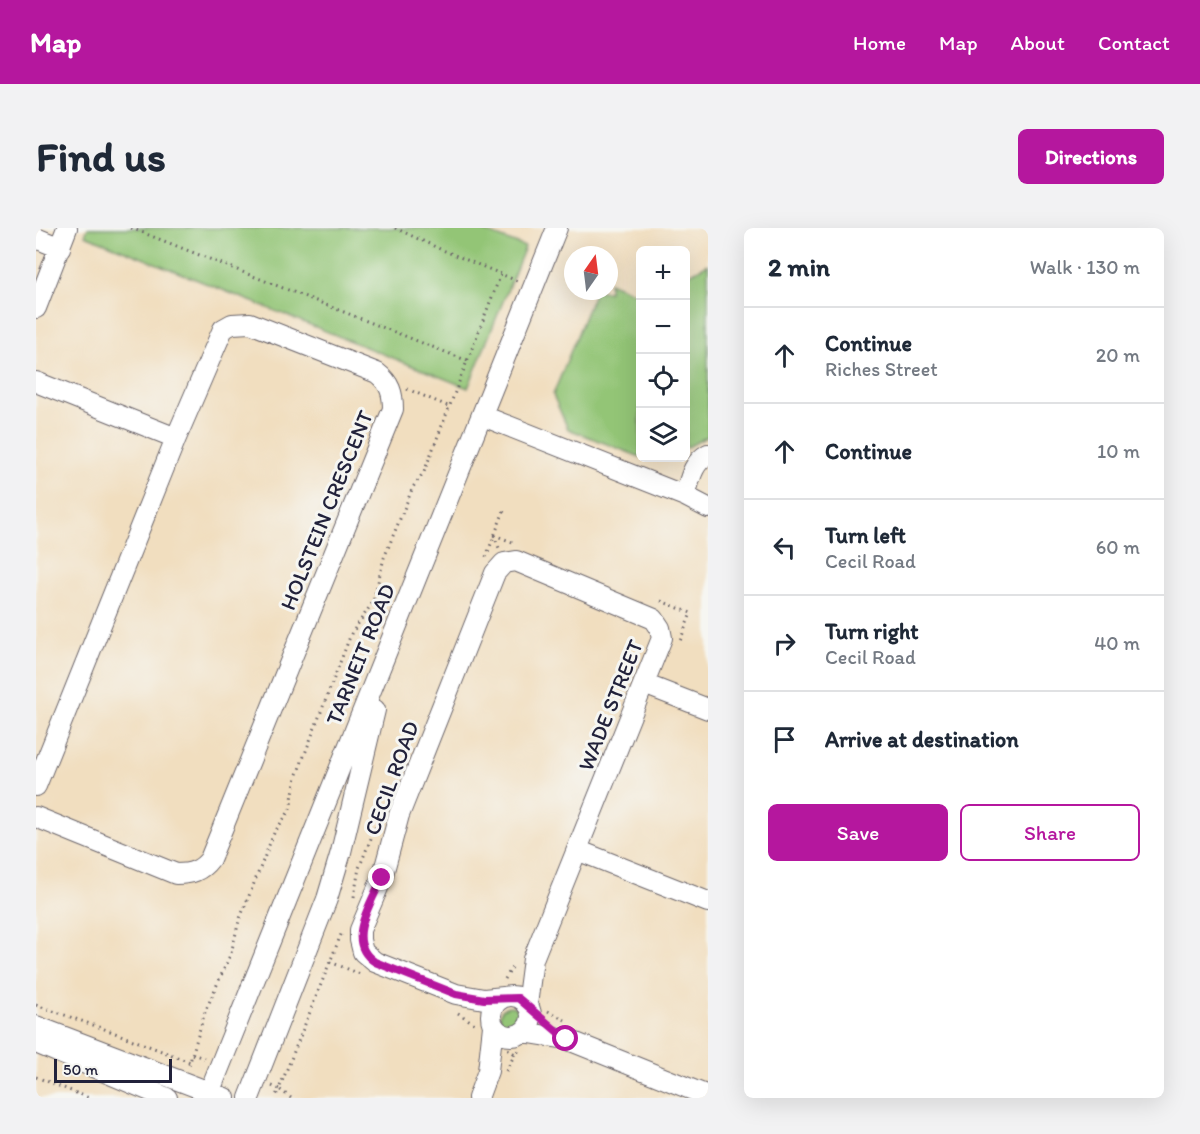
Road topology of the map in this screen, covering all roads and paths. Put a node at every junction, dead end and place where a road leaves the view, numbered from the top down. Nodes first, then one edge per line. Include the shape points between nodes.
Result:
1 (67, 228) edge
2 (131, 228) edge
3 (395, 228) edge
4 (557, 228) edge
5 (36, 238) edge
6 (60, 248) junction
7 (521, 273) dead end
8 (501, 274) junction
9 (36, 308) edge
10 (468, 360) junction
11 (386, 380) junction
12 (36, 382) edge
13 (450, 407) junction
14 (483, 416) junction
15 (176, 438) junction
16 (708, 454) edge
17 (686, 496) junction
18 (708, 508) edge
19 (443, 515) junction
20 (504, 563) joint
21 (644, 684) junction
22 (708, 710) edge
23 (36, 786) edge
24 (36, 817) edge
25 (577, 850) junction
26 (708, 902) edge
27 (524, 960) junction
28 (330, 962) dead end
29 (371, 979) dead end
30 (505, 992) junction
31 (455, 1003) junction
32 (36, 1005) edge
33 (528, 1007) junction
34 (487, 1023) junction
35 (36, 1026) edge
36 (518, 1034) junction
37 (566, 1039) junction
38 (36, 1043) edge
39 (190, 1062) junction
40 (488, 1071) junction
41 (36, 1077) edge
42 (184, 1083) junction
43 (279, 1089) dead end
44 (214, 1096) edge
45 (708, 1096) edge
46 (90, 1098) edge
47 (167, 1098) edge
48 (249, 1098) edge
49 (291, 1098) edge
50 (477, 1098) edge

1 - 6 street
2 - 10 path
3 - 8 path
4 - 14 street, TARNEIT ROAD
5 - 6 street
6 - 9 street
7 - 8 path via 518,281
8 - 10 path
10 - 13 path
11 - 13 path
11 - 15 street via 250,323 232,324 218,337
11 - 24 street, HOLSTEIN CRESCENT via 393,409 204,867 176,874
12 - 15 street
13 - 39 path via 424,472 412,487 384,558 373,602 351,634 296,777 290,810 274,833 197,1033
14 - 17 street
14 - 19 street, TARNEIT ROAD
15 - 23 street
16 - 17 street via 692,472
17 - 18 street
19 - 44 street, TARNEIT ROAD
19 - 48 street via 421,585 380,690 327,899
20 - 21 street, WADE STREET via 516,561 654,618 662,638
20 - 31 street, CECIL ROAD via 495,573 399,814 382,878 360,930 361,946 368,957
21 - 22 street
21 - 25 street, WADE STREET
25 - 26 street
25 - 27 street, WADE STREET
27 - 30 street, WADE STREET
27 - 30 path via 511,972
27 - 33 street, WADE STREET
28 - 29 path
30 - 31 street, CECIL ROAD
30 - 33 street
30 - 34 street
31 - 34 street, CECIL ROAD
31 - 34 path via 464,1015
32 - 39 path
33 - 36 street via 530,1021
33 - 37 street
34 - 36 street via 501,1034
34 - 40 street
35 - 42 street
36 - 37 street
36 - 40 street
37 - 45 street
38 - 47 street
39 - 42 path
40 - 50 street
41 - 46 path
42 - 44 street
43 - 49 path

